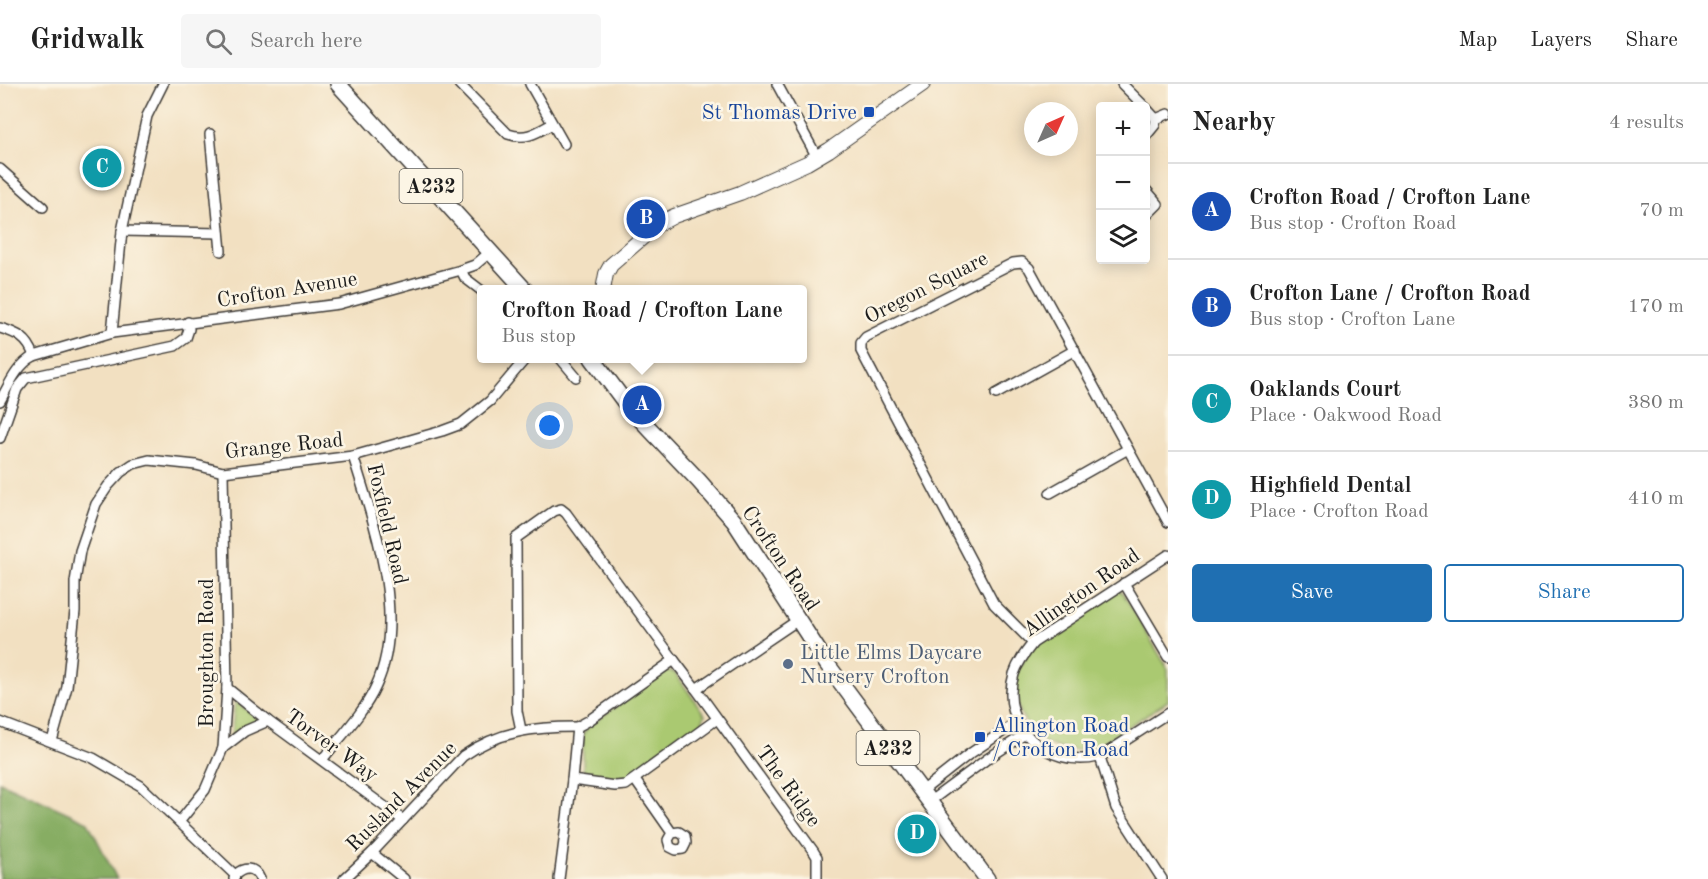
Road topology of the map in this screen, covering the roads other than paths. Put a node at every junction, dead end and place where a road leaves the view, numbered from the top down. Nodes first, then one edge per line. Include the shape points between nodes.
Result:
1 (163, 84) edge
2 (338, 84) edge
3 (459, 84) edge
4 (530, 84) edge
5 (923, 84) edge
6 (1122, 84) edge
7 (781, 86) edge
8 (1140, 102) edge
9 (1150, 112) edge
10 (1168, 114) edge
11 (1156, 119) junction
12 (552, 124) junction
13 (1150, 131) edge
14 (210, 134) dead end
15 (564, 144) dead end
16 (817, 157) junction
17 (0, 169) edge
18 (1150, 195) edge
19 (43, 207) dead end
20 (1150, 212) edge
21 (122, 231) junction
22 (219, 233) junction
23 (221, 251) dead end
24 (490, 252) junction
25 (461, 270) junction
26 (520, 285) edge
27 (604, 285) edge
28 (477, 287) edge
29 (188, 322) junction
30 (0, 328) edge
31 (112, 333) junction
32 (1075, 350) junction
33 (34, 356) junction
34 (522, 363) edge
35 (564, 363) edge
36 (596, 363) edge
37 (576, 377) dead end
38 (996, 394) dead end
39 (0, 401) edge
40 (0, 438) edge
41 (1128, 449) junction
42 (353, 456) junction
43 (224, 472) junction
44 (1050, 493) dead end
45 (1168, 522) edge
46 (1168, 555) edge
47 (1124, 583) junction
48 (798, 620) junction
49 (1033, 643) junction
50 (1168, 657) edge
51 (674, 660) junction
52 (227, 688) junction
53 (696, 689) junction
54 (1168, 713) edge
55 (717, 719) junction
56 (268, 721) junction
57 (0, 722) edge
58 (1017, 722) junction
59 (577, 727) junction
60 (521, 730) junction
61 (1024, 734) junction
62 (52, 741) junction
63 (223, 748) junction
64 (1100, 757) junction
65 (322, 760) junction
66 (572, 780) junction
67 (635, 780) junction
68 (925, 797) junction
69 (403, 820) junction
70 (180, 821) junction
71 (672, 833) dead end
72 (372, 853) junction
73 (234, 877) edge
74 (1166, 878) edge
75 (260, 879) edge
76 (344, 879) edge
77 (404, 879) edge
78 (559, 879) edge
79 (817, 879) edge
80 (987, 879) edge

1 - 21 street via 147,116
2 - 24 main road, A232
3 - 12 street via 508,134 530,136
4 - 12 street
5 - 16 street
6 - 8 street
7 - 16 street
9 - 11 street
10 - 11 street
11 - 13 street
12 - 15 street
14 - 22 street
16 - 27 street via 740,193 657,225 611,265
17 - 19 street
18 - 20 street via 1158,204
21 - 22 street
21 - 31 street
22 - 23 street
24 - 25 street, Crofton Avenue via 475,265
24 - 26 main road, A232
25 - 28 street
25 - 29 street, Crofton Avenue via 339,304
29 - 31 street, Crofton Avenue
29 - 40 street via 186,338 175,346 26,378
30 - 33 street via 23,337
31 - 33 street, Crofton Avenue
32 - 38 street
32 - 41 street, Oregon Square
32 - 49 street, Oregon Square via 1029,267 1022,262 1013,263 861,343 861,351 994,604
33 - 39 street, Crofton Avenue via 18,370
34 - 42 street, Grange Road via 490,401 460,424
35 - 37 street
36 - 48 main road, Crofton Road / A232 via 627,405 734,521
41 - 44 street
41 - 45 street, Oregon Square
42 - 43 street, Grange Road
42 - 65 street, Foxfield Road via 383,567 389,612 387,654 366,704
43 - 52 street, Broughton Road
43 - 62 street, Grange Road via 149,460 133,464 108,486 96,504 80,551 67,687
46 - 47 street, Allington Road
47 - 49 street, Allington Road
47 - 50 street
48 - 53 street
48 - 68 main road, Crofton Road / A232
49 - 58 street, Allington Road via 1013,676 1012,710
51 - 53 street, The Ridge
51 - 59 street
51 - 60 street, The Ridge via 566,513 561,509 554,511 516,538 517,711
52 - 56 street, Torver Way
52 - 63 street, Broughton Road
53 - 55 street, The Ridge
54 - 64 street
55 - 67 street
55 - 79 street, The Ridge via 814,852
56 - 63 street, Torver Way via 245,731
56 - 65 street, Torver Way
57 - 62 street
58 - 61 street, Allington Road
58 - 68 street via 968,755
59 - 60 street, Rusland Avenue
59 - 66 street
60 - 69 street, Rusland Avenue via 479,745 463,756
61 - 64 street via 1055,755 1075,759
61 - 68 street
62 - 70 street via 93,758 141,786
63 - 70 street, Broughton Road via 205,790
64 - 74 street via 1116,808
65 - 69 street, Torver Way
66 - 67 street via 615,786
66 - 78 street
67 - 71 street
68 - 80 main road, Crofton Road / A232
69 - 72 street, Rusland Avenue
70 - 73 street
72 - 76 street, Rusland Avenue
72 - 77 street
73 - 75 street via 250,868

